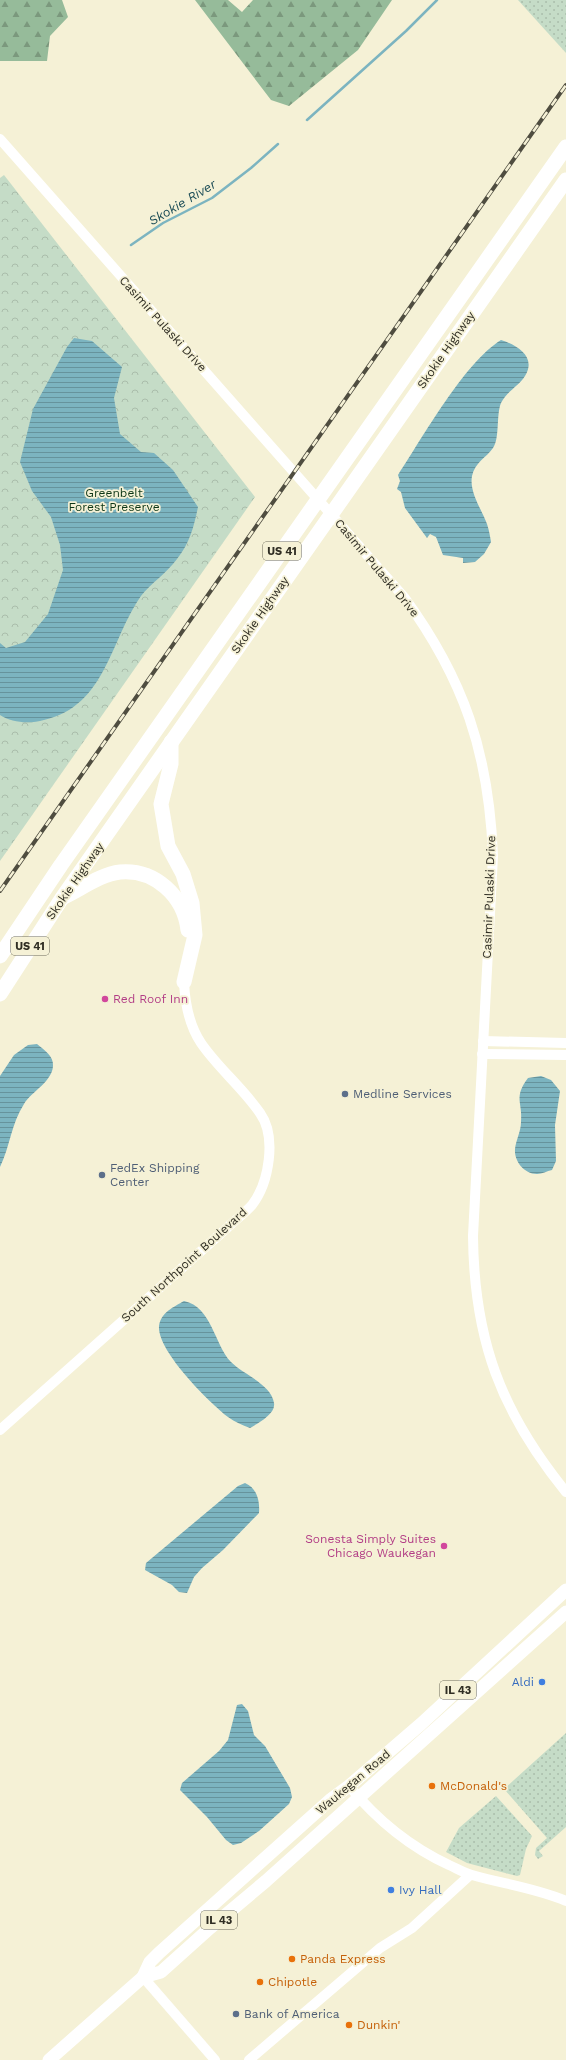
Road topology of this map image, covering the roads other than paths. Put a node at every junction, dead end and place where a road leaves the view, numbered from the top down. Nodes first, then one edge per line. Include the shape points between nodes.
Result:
1 (0, 139) edge
2 (566, 147) edge
3 (566, 180) edge
4 (171, 742) junction
5 (62, 898) junction
6 (0, 956) edge
7 (184, 982) junction
8 (0, 994) edge
9 (483, 1041) junction
10 (566, 1043) edge
11 (482, 1054) junction
12 (566, 1056) edge
13 (0, 1430) edge
14 (566, 1492) edge
15 (566, 1590) edge
16 (566, 1612) edge
17 (349, 1786) junction
18 (358, 1798) junction
19 (470, 1875) junction
20 (566, 1901) edge
21 (143, 1977) junction
22 (49, 2060) edge
23 (215, 2060) edge
24 (249, 2060) edge

1 - 9 street, Casimir Pulaski Drive via 404,597 442,655 468,714 483,765 489,797 493,856
2 - 6 highway, Skokie Highway / US 41 via 61,865
3 - 4 highway, Skokie Highway / US 41
4 - 5 highway, Skokie Highway / US 41
4 - 7 highway via 171,764 161,804 168,846 183,874 192,903 195,935
5 - 7 highway via 119,872 134,872 153,877 176,897 184,913 188,928
5 - 8 highway, Skokie Highway / US 41
7 - 13 street, South Northpoint Boulevard via 185,1003 201,1042 261,1114 267,1129 270,1153 262,1187 252,1204 227,1228
9 - 10 street
9 - 11 street, Casimir Pulaski Drive
11 - 12 street
11 - 14 street, Casimir Pulaski Drive via 473,1236 473,1270 479,1311 486,1346 497,1380 515,1419 537,1454
15 - 17 main road, Waukegan Road / IL 43 via 421,1724
16 - 18 main road, Waukegan Road / IL 43
17 - 18 street
17 - 21 main road, Waukegan Road / IL 43 via 330,1800 154,1958
18 - 19 street via 380,1820 406,1840 436,1859
18 - 21 main road, Waukegan Road / IL 43 via 161,1972
19 - 20 street via 501,1881
19 - 24 street via 412,1928 380,1948
21 - 22 main road, Waukegan Road / IL 43
21 - 23 street

